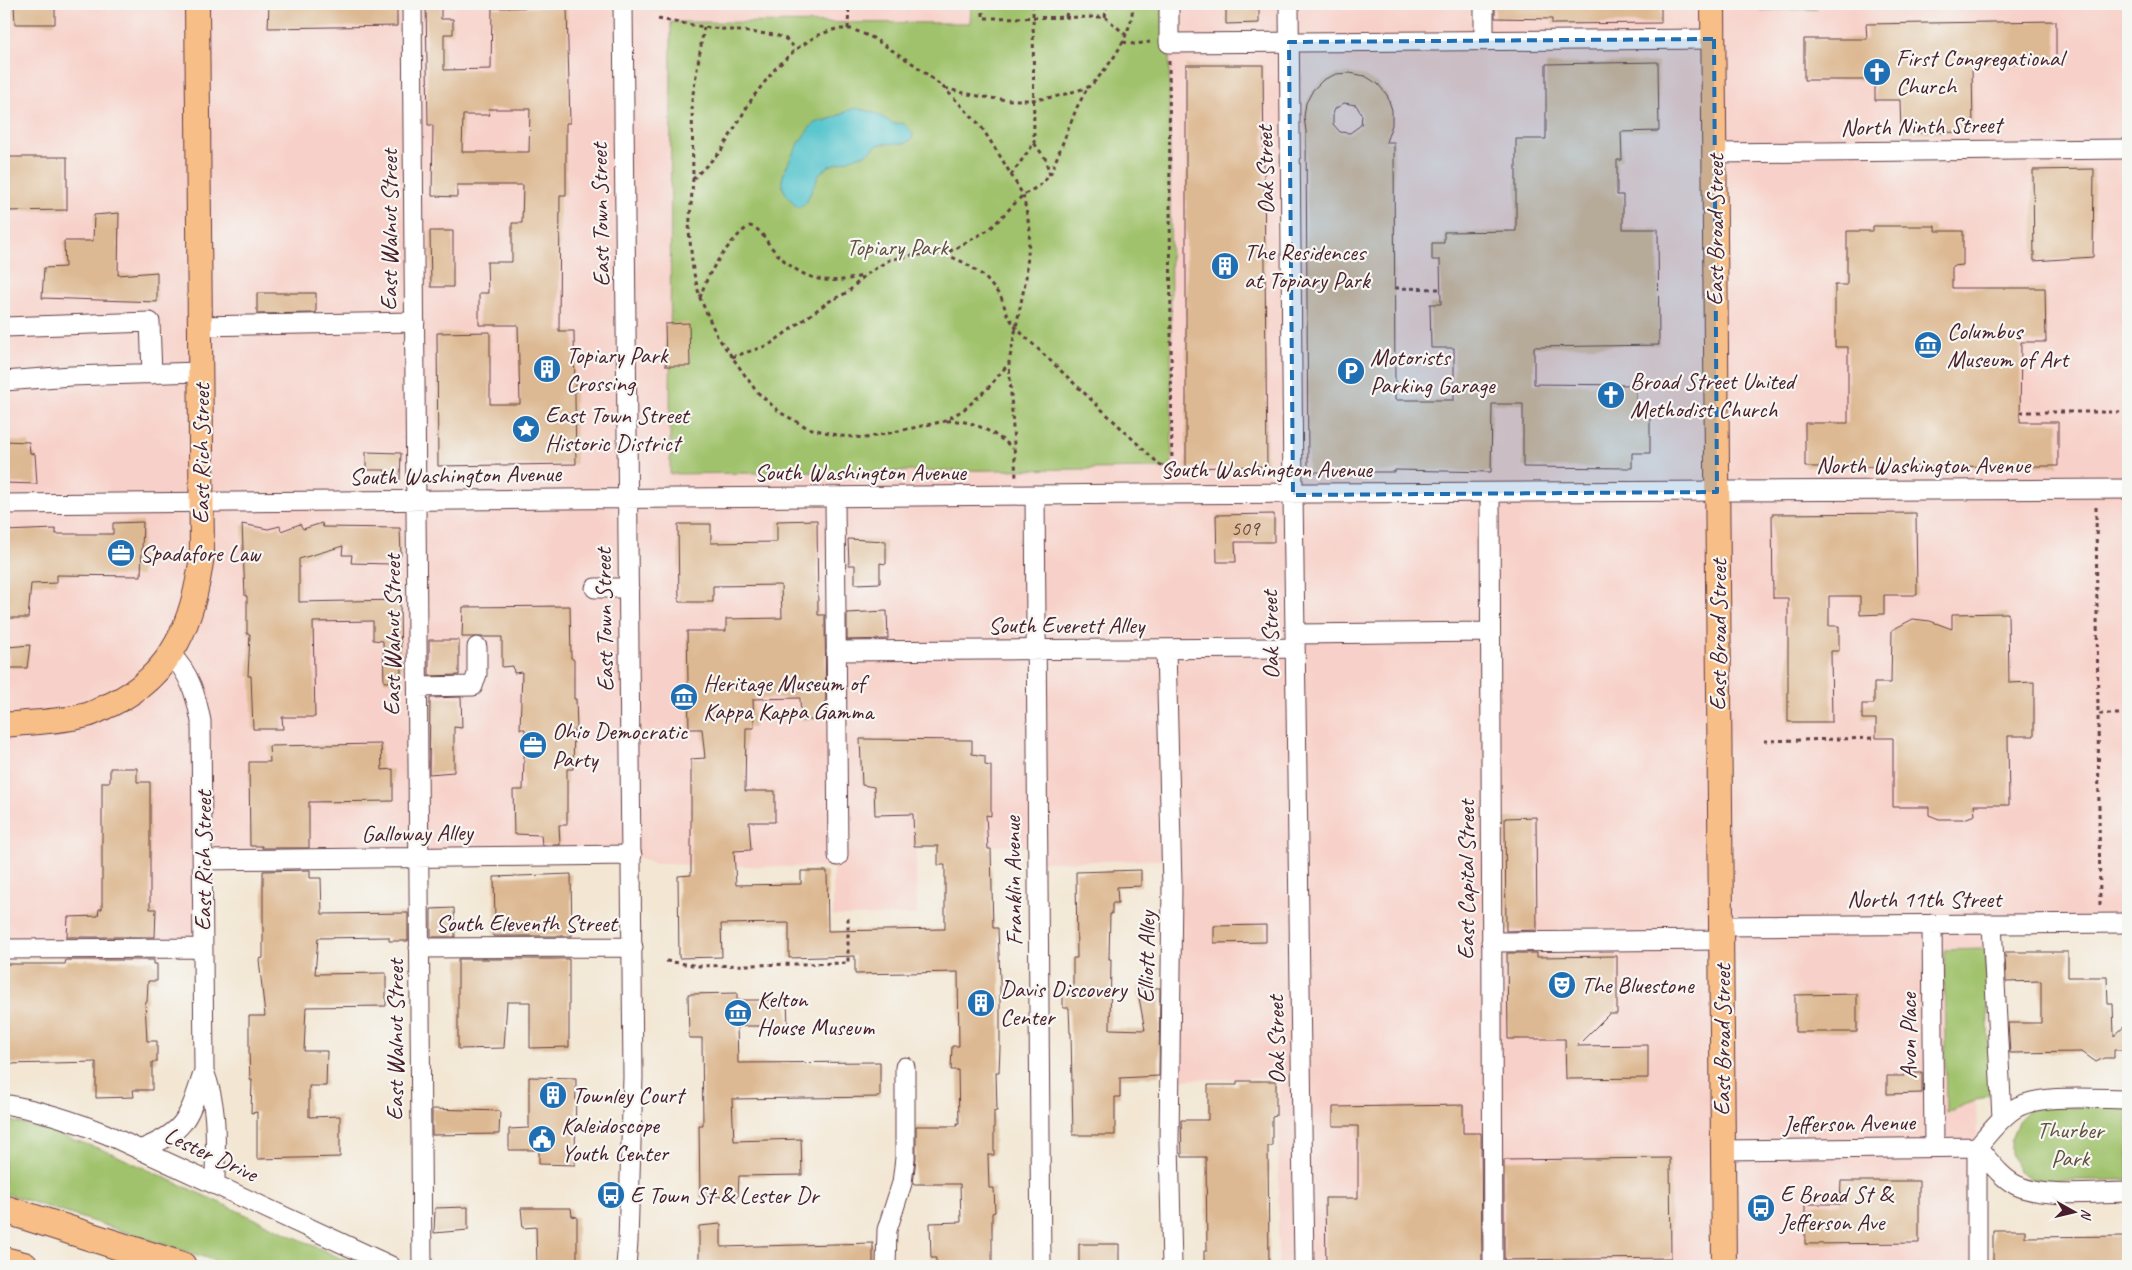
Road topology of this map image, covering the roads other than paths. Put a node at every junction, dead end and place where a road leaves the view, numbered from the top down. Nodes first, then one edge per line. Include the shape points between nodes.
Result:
1 (197, 4) edge
2 (412, 4) edge
3 (623, 4) edge
4 (1169, 4) edge
5 (1289, 4) edge
6 (1484, 4) edge
7 (1713, 4) edge
8 (1714, 39) junction
9 (1484, 41) junction
10 (1289, 42) junction
11 (2128, 149) edge
12 (1714, 153) junction
13 (414, 322) junction
14 (200, 326) junction
15 (4, 327) edge
16 (200, 372) junction
17 (152, 374) junction
18 (4, 381) edge
19 (2128, 488) edge
20 (1717, 492) junction
21 (1490, 493) junction
22 (1025, 495) junction
23 (1293, 495) junction
24 (835, 497) junction
25 (628, 498) junction
26 (416, 500) junction
27 (202, 502) junction
28 (4, 504) edge
29 (595, 588) dead end
30 (629, 588) junction
31 (1490, 632) junction
32 (1295, 641) junction
33 (477, 647) dead end
34 (1166, 649) junction
35 (1036, 650) junction
36 (836, 651) junction
37 (171, 654) junction
38 (418, 687) junction
39 (4, 725) edge
40 (632, 856) junction
41 (838, 856) dead end
42 (419, 858) junction
43 (203, 860) junction
44 (2128, 923) edge
45 (1932, 924) junction
46 (1992, 924) junction
47 (1721, 933) junction
48 (1492, 942) junction
49 (633, 947) junction
50 (203, 948) junction
51 (420, 948) junction
52 (4, 949) edge
53 (904, 1066) dead end
54 (204, 1072) junction
55 (2128, 1099) edge
56 (4, 1104) edge
57 (2002, 1118) junction
58 (1934, 1147) junction
59 (1977, 1147) junction
60 (142, 1149) junction
61 (1723, 1150) junction
62 (215, 1183) junction
63 (2128, 1192) edge
64 (4, 1209) edge
65 (4, 1261) edge
66 (24, 1266) edge
67 (182, 1266) edge
68 (391, 1266) edge
69 (422, 1266) edge
70 (626, 1266) edge
71 (886, 1266) edge
72 (1041, 1266) edge
73 (1172, 1266) edge
74 (1304, 1266) edge
75 (1493, 1266) edge
76 (1724, 1266) edge
77 (1977, 1266) edge

1 - 14 main road, East Rich Street
2 - 13 street, East Walnut Street
3 - 25 street, East Town Street
4 - 10 street via 1162,42
5 - 10 street, Oak Street
6 - 9 street
7 - 8 main road, East Broad Street
8 - 9 street
8 - 12 main road, East Broad Street
9 - 10 street
10 - 23 street, Oak Street
11 - 12 street, North Ninth Street
12 - 20 main road, East Broad Street
13 - 14 street
13 - 26 street, East Walnut Street
14 - 16 main road, East Rich Street
15 - 17 street via 150,322
16 - 17 street
16 - 27 main road, East Rich Street
17 - 18 street
19 - 20 street, North Washington Avenue
20 - 21 street, South Washington Avenue
20 - 47 main road, East Broad Street
21 - 23 street, South Washington Avenue
21 - 31 street, East Capital Street
22 - 23 street, South Washington Avenue
22 - 24 street, South Washington Avenue
22 - 35 street, Franklin Avenue
23 - 32 street, Oak Street
24 - 25 street, South Washington Avenue
24 - 36 street
25 - 26 street, South Washington Avenue
25 - 30 street, East Town Street
26 - 27 street, South Washington Avenue
26 - 38 street, East Walnut Street
27 - 28 street, South Washington Avenue
27 - 37 main road, East Rich Street via 202,555 198,582 188,622
29 - 30 street
30 - 40 street, East Town Street
31 - 32 street, South Everett Alley
31 - 48 street, East Capital Street
32 - 34 street, South Everett Alley
32 - 74 street, Oak Street
33 - 38 street via 477,674 473,686
34 - 35 street, South Everett Alley
34 - 73 street, Elliott Alley via 1172,885 1169,1143
35 - 36 street, South Everett Alley
35 - 72 street, Franklin Avenue
36 - 41 street
37 - 39 main road via 150,678 127,696 88,715
37 - 43 street, East Rich Street via 190,680 201,721
38 - 42 street, East Walnut Street
40 - 42 street, Galloway Alley
40 - 49 street, East Town Street
42 - 43 street, Galloway Alley
42 - 51 street, East Walnut Street
43 - 50 street, East Rich Street
44 - 46 street, North 11th Street
45 - 46 street, North 11th Street
45 - 47 street, North 11th Street
45 - 58 street, Avon Place
46 - 57 street
47 - 48 street, North 11th Street
47 - 61 main road, East Broad Street
48 - 75 street, East Capital Street
49 - 51 street, South Eleventh Street
49 - 70 street, East Town Street via 634,1077
50 - 52 street
50 - 54 street, East Rich Street
51 - 69 street, East Walnut Street
53 - 71 street via 904,1171 887,1230
54 - 60 street, East Rich Street via 189,1114 177,1131
54 - 62 street, East Rich Street via 215,1112
55 - 57 street via 2033,1101 2016,1107
56 - 60 street, Lester Drive via 69,1119
57 - 59 street
58 - 59 street, Jefferson Avenue
58 - 61 street, Jefferson Avenue
59 - 63 street via 2003,1175 2029,1190 2047,1193
59 - 77 street
60 - 62 street, Lester Drive
61 - 76 main road, East Broad Street
62 - 68 street, Lester Drive
64 - 67 highway
65 - 66 highway

